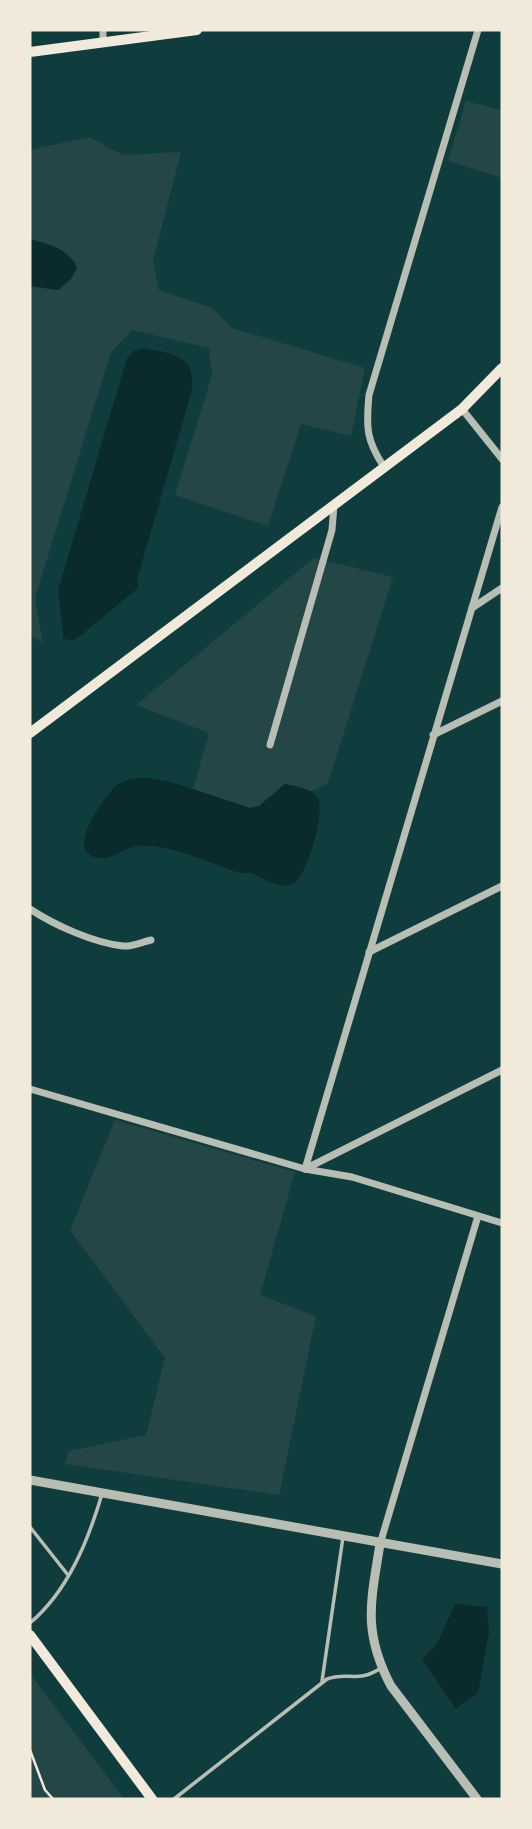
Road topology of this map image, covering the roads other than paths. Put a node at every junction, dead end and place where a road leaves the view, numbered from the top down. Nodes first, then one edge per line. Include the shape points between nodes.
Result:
1 (103, 30) edge
2 (197, 30) edge
3 (478, 30) edge
4 (103, 42) junction
5 (30, 52) edge
6 (502, 368) edge
7 (462, 409) junction
8 (502, 459) edge
9 (384, 467) junction
10 (334, 505) junction
11 (502, 507) edge
12 (502, 588) edge
13 (471, 608) junction
14 (502, 701) edge
15 (30, 733) edge
16 (433, 735) junction
17 (270, 745) dead end
18 (502, 886) edge
19 (30, 909) edge
20 (151, 940) dead end
21 (369, 952) junction
22 (502, 1070) edge
23 (30, 1089) edge
24 (305, 1169) junction
25 (478, 1216) junction
26 (502, 1223) edge
27 (30, 1480) edge
28 (102, 1494) junction
29 (30, 1527) edge
30 (342, 1537) junction
31 (380, 1544) junction
32 (502, 1564) edge
33 (68, 1575) junction
34 (30, 1623) edge
35 (30, 1635) edge
36 (381, 1668) junction
37 (322, 1683) junction
38 (152, 1799) edge
39 (174, 1799) edge
40 (477, 1799) edge

1 - 4 street
2 - 4 main road
3 - 9 street via 369,395 368,438
4 - 5 main road
6 - 7 main road
7 - 8 street
7 - 9 main road
9 - 10 main road
10 - 15 main road
10 - 17 street via 332,530
11 - 13 street
12 - 13 street
13 - 16 street
14 - 16 street
16 - 21 street
18 - 21 street
19 - 20 street via 76,933 125,947
21 - 24 street
22 - 24 street
23 - 24 street
24 - 25 street via 352,1177
25 - 26 street
25 - 31 street
27 - 28 street
28 - 30 street
28 - 33 lane via 91,1530
29 - 33 lane
30 - 31 street
30 - 37 lane
31 - 32 street
31 - 36 street via 370,1631
33 - 34 lane
35 - 38 main road
36 - 37 lane via 370,1676 339,1676
36 - 40 street
37 - 39 lane

